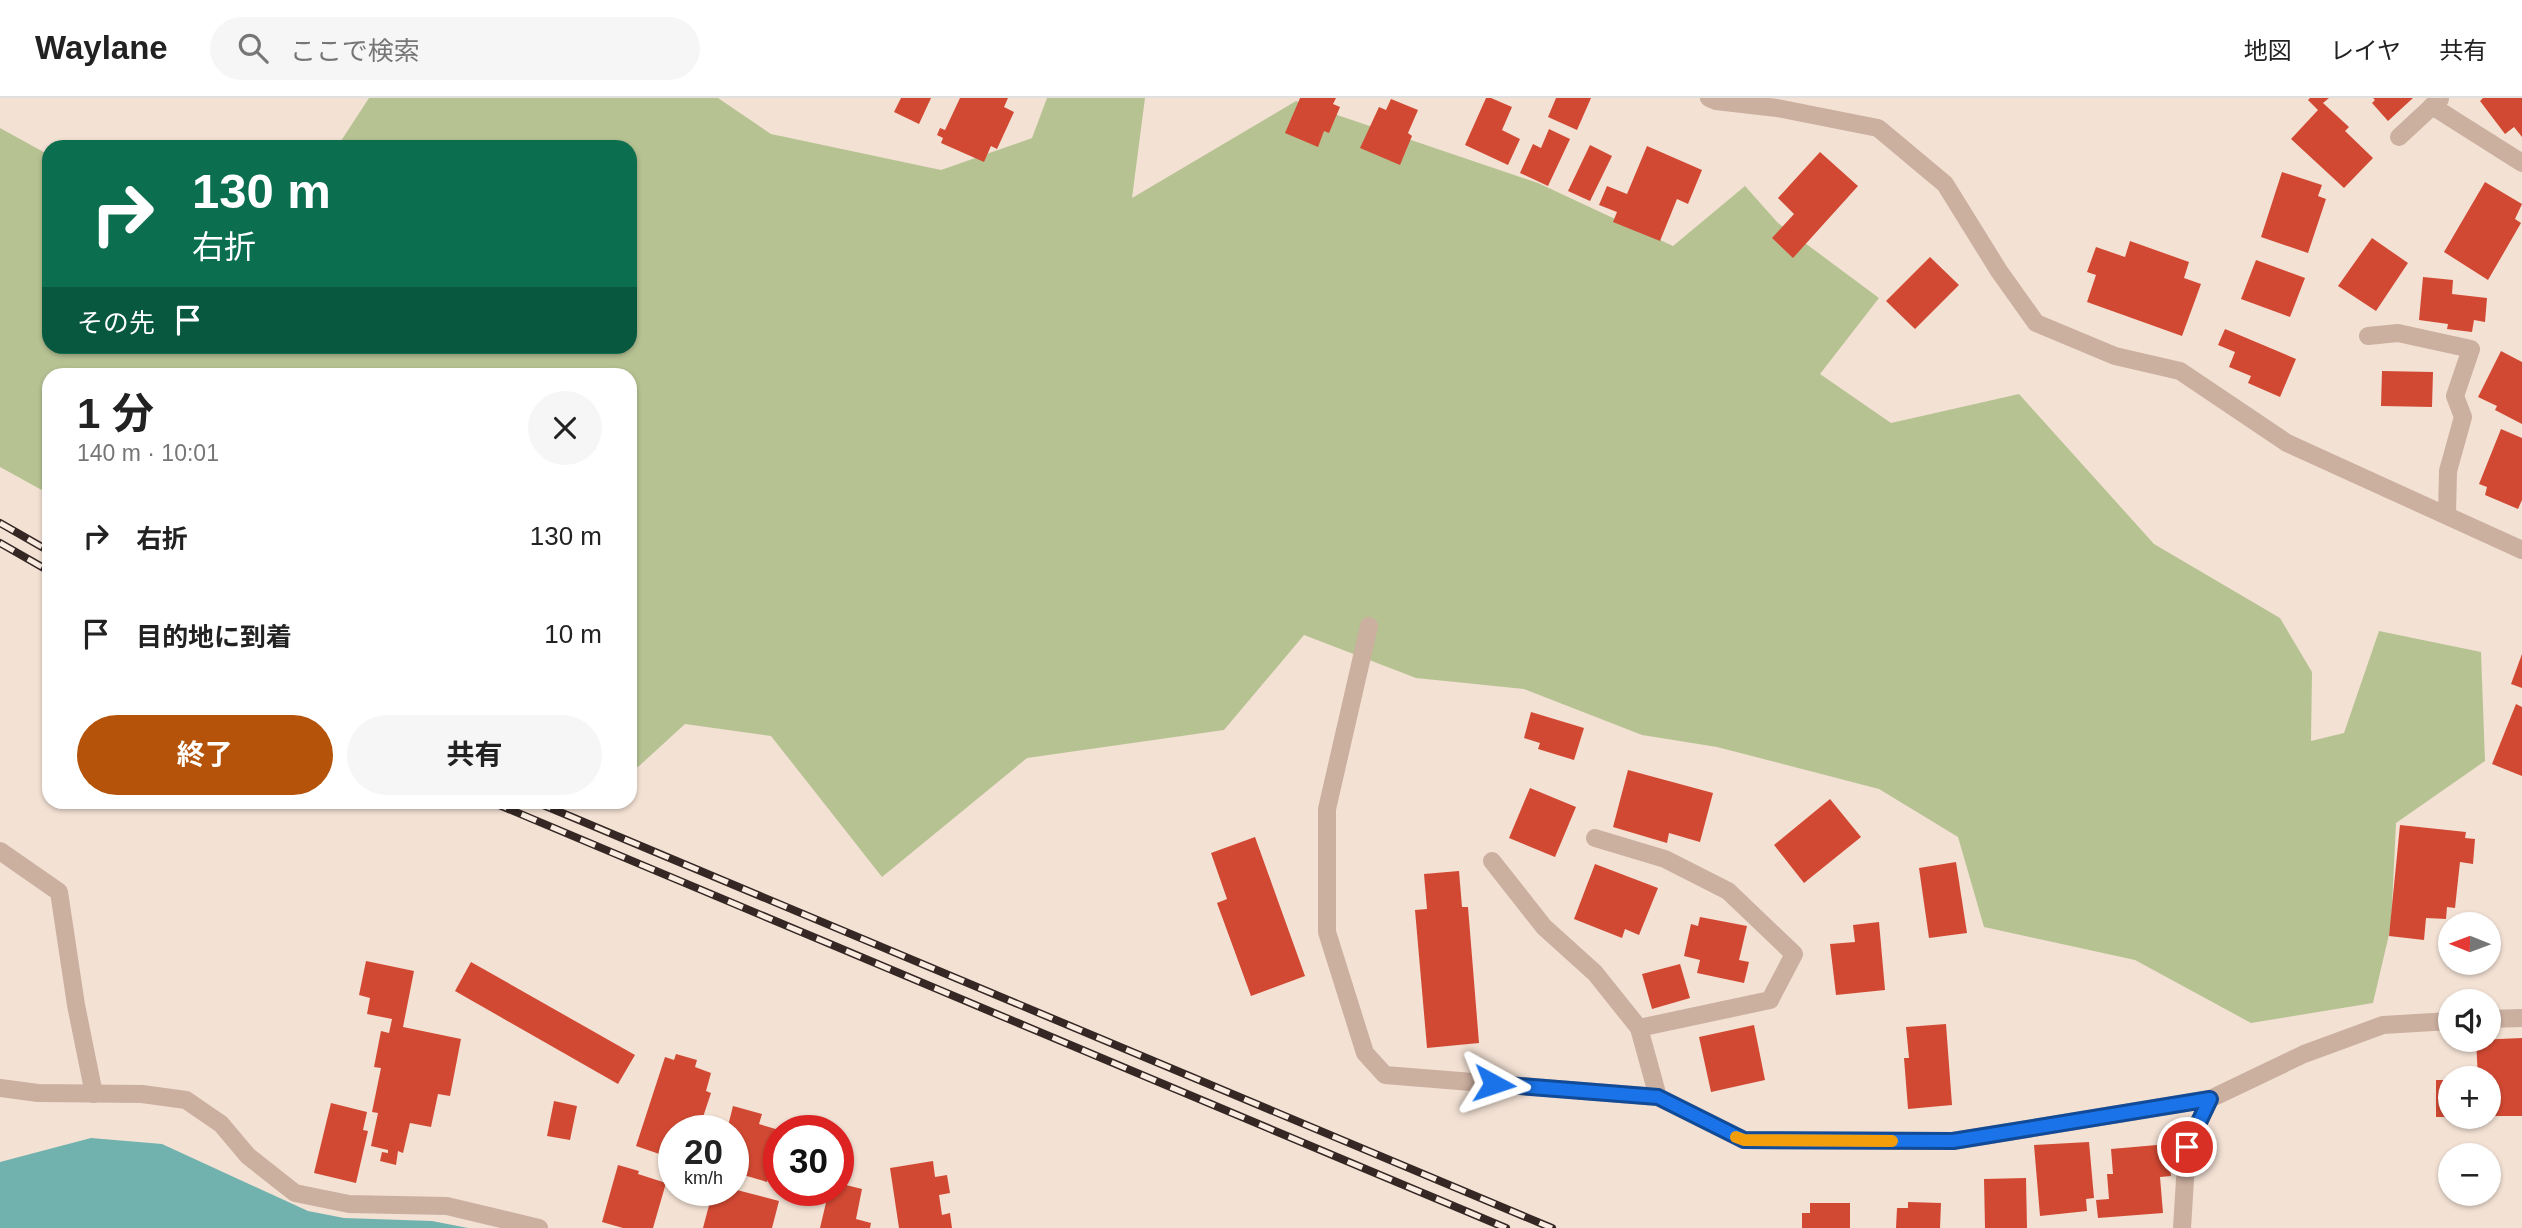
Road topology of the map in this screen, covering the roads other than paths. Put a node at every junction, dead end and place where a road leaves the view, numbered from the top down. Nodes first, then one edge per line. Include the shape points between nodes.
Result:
1 (1709, 98) edge
2 (2437, 102) edge
3 (2399, 137) dead end
4 (2522, 163) edge
5 (2368, 336) dead end
6 (2447, 515) junction
7 (2522, 550) edge
8 (1369, 626) dead end
9 (1595, 838) dead end
10 (0, 851) edge
11 (1492, 861) dead end
12 (2522, 1018) edge
13 (2501, 1019) edge
14 (2438, 1022) edge
15 (1639, 1028) junction
16 (0, 1088) edge
17 (94, 1094) junction
18 (1658, 1097) junction
19 (2210, 1099) junction
20 (539, 1228) edge
21 (2182, 1228) edge

1 - 6 street via 1878,128 1945,184 2036,323 2115,356 2180,371 2287,443
2 - 3 street
2 - 4 street
5 - 6 street via 2398,333 2471,349 2455,396 2463,417 2448,471
6 - 7 street
8 - 18 street via 1327,809 1327,932 1364,1053 1385,1076
9 - 15 street via 1665,859 1728,891 1794,954 1770,1000
10 - 17 street via 59,892
11 - 15 street via 1544,926 1595,973
12 - 13 street
14 - 19 street via 2383,1025 2304,1054
15 - 18 street
16 - 17 street
17 - 20 street via 186,1100 221,1124 248,1156 295,1193 349,1204 447,1206
18 - 19 street via 1744,1140 1869,1141 1953,1141
19 - 21 street via 2187,1147

